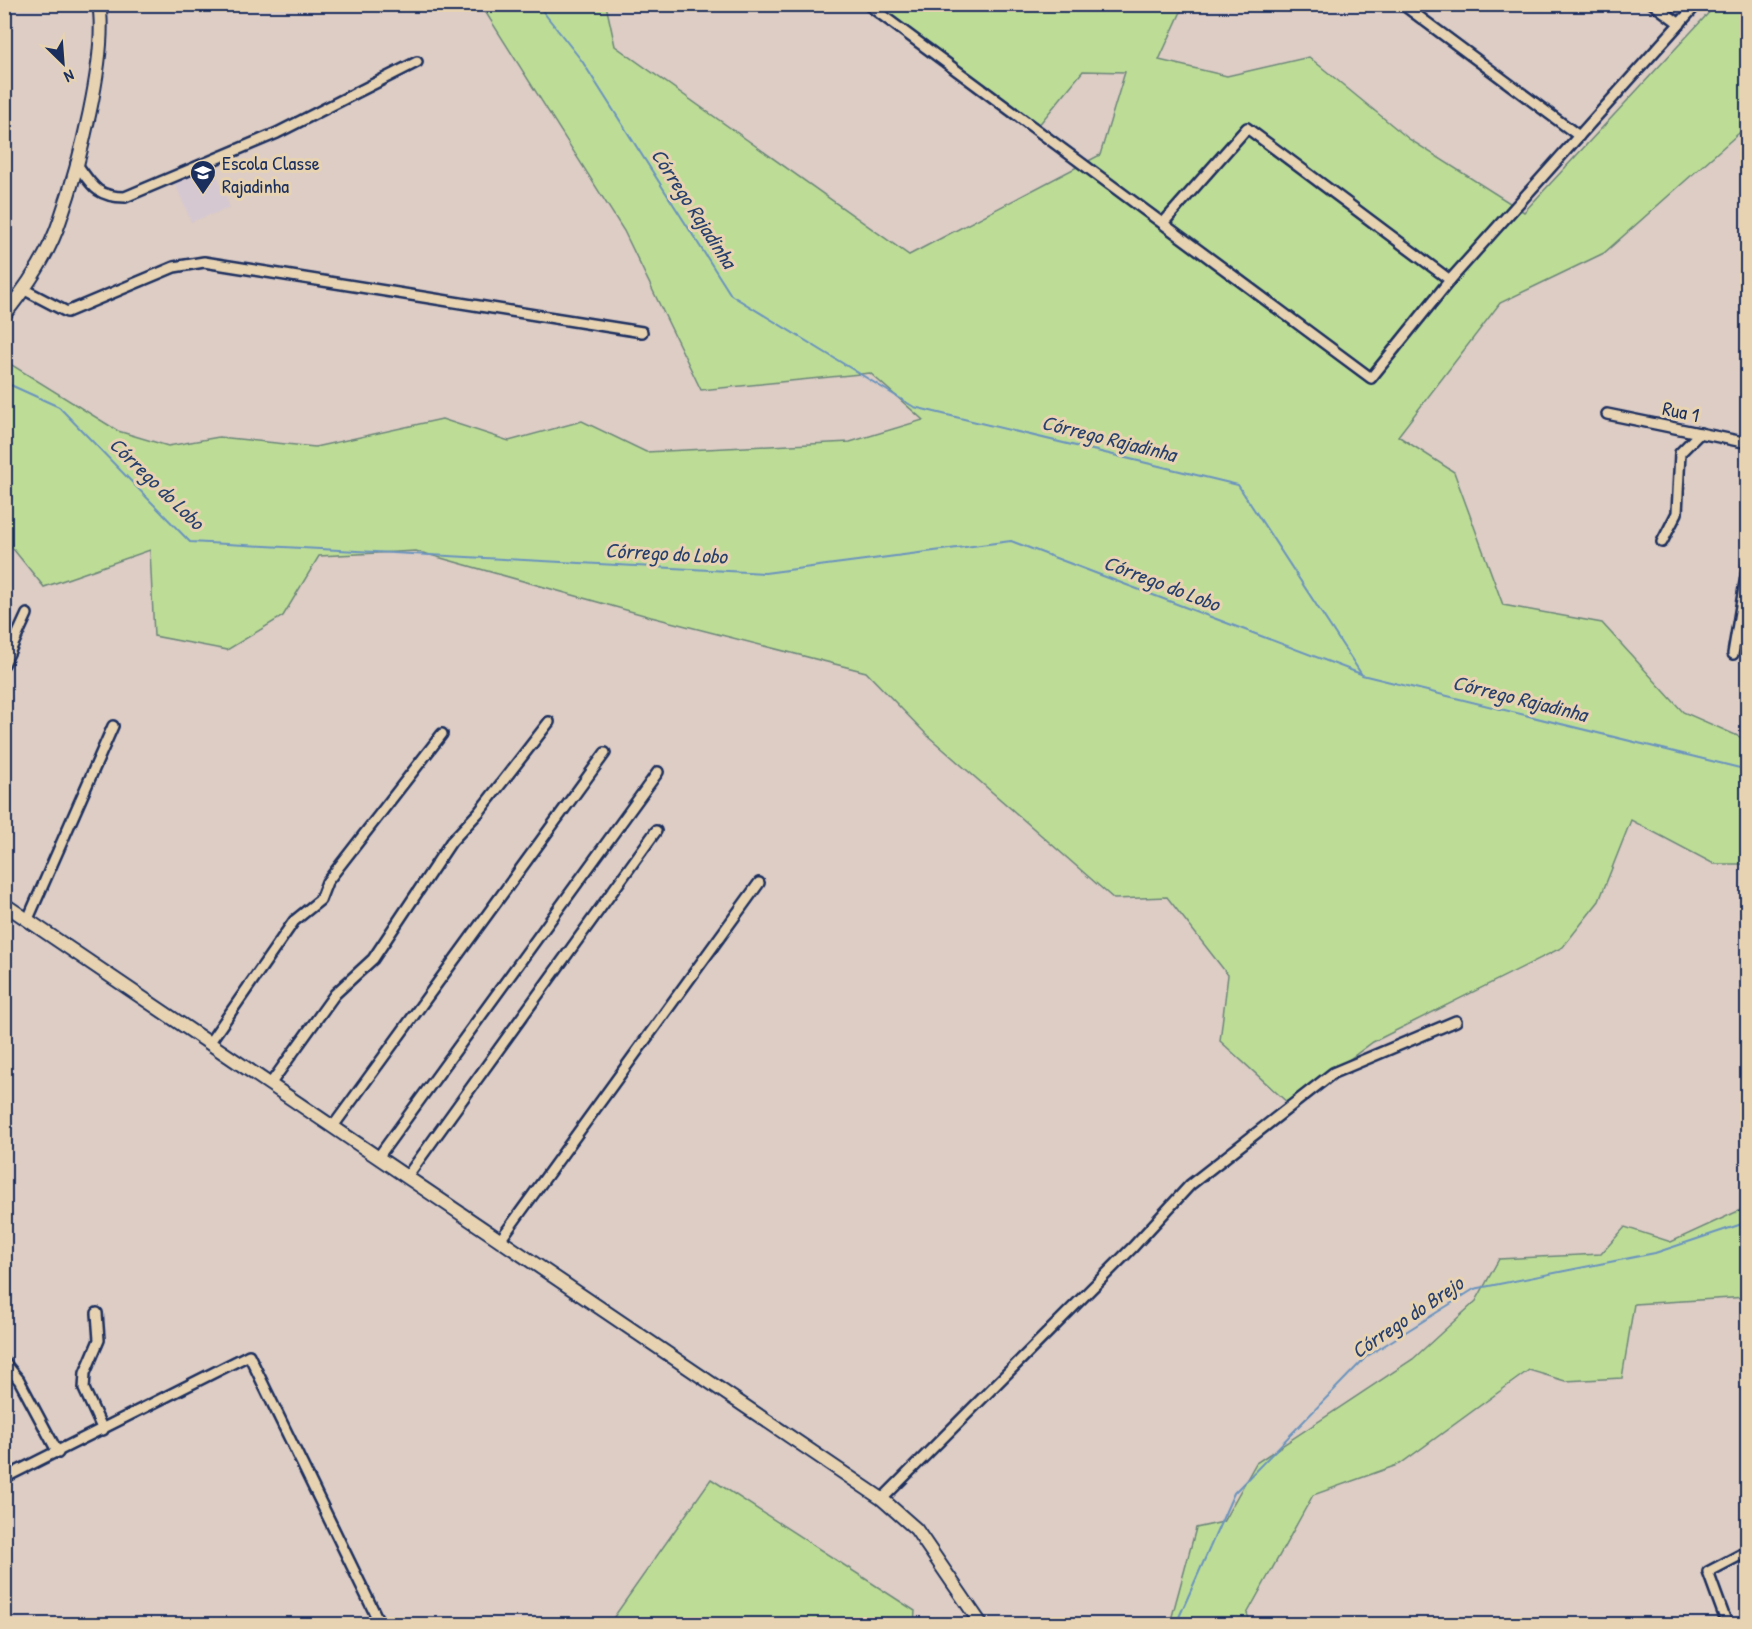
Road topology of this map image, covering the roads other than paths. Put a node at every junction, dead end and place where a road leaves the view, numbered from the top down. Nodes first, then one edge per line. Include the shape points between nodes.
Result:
1 (99, 4) edge
2 (867, 4) edge
3 (1402, 4) edge
4 (1653, 4) edge
5 (1697, 4) edge
6 (1680, 24) junction
7 (417, 62) dead end
8 (1579, 136) junction
9 (76, 163) junction
10 (1164, 222) junction
11 (1450, 280) junction
12 (23, 289) junction
13 (4, 315) edge
14 (642, 332) dead end
15 (1607, 414) dead end
16 (1700, 433) junction
17 (1748, 443) edge
18 (1662, 542) dead end
19 (1748, 564) edge
20 (27, 614) dead end
21 (1733, 654) dead end
22 (4, 664) edge
23 (549, 722) dead end
24 (113, 726) dead end
25 (442, 734) dead end
26 (605, 753) dead end
27 (658, 772) dead end
28 (656, 831) dead end
29 (759, 882) dead end
30 (4, 903) edge
31 (28, 919) junction
32 (1456, 1021) dead end
33 (210, 1042) junction
34 (271, 1083) junction
35 (334, 1125) junction
36 (379, 1156) junction
37 (408, 1175) junction
38 (501, 1239) junction
39 (98, 1313) dead end
40 (4, 1362) edge
41 (103, 1430) junction
42 (58, 1453) junction
43 (4, 1479) edge
44 (882, 1499) junction
45 (1748, 1551) edge
46 (380, 1624) edge
47 (981, 1624) edge
48 (1728, 1624) edge

1 - 9 street via 98,59
2 - 10 street
3 - 8 street
4 - 6 street
5 - 6 street
6 - 8 street
7 - 9 street via 266,137 125,197 107,197 94,189
8 - 11 street
9 - 12 street via 60,222
10 - 11 street via 1247,128
10 - 11 street via 1371,378
12 - 13 street
12 - 14 street via 67,312 174,267 204,262
15 - 16 street, Rua 1
16 - 17 street, Rua 1
16 - 18 street via 1680,453 1677,513
19 - 21 street
20 - 22 street
23 - 34 street via 451,842 374,959 335,994
24 - 31 street
25 - 33 street via 327,882 320,900 294,921
26 - 35 street
27 - 36 street
28 - 37 street
29 - 38 street
30 - 31 street
31 - 33 street
32 - 44 street via 1333,1073 1191,1185
33 - 34 street
34 - 35 street
35 - 36 street
36 - 37 street
37 - 38 street
38 - 44 street
39 - 41 street via 99,1340 85,1373 84,1389
40 - 42 street via 19,1380
41 - 42 street
41 - 46 street via 249,1355
42 - 43 street
44 - 47 street via 916,1529
45 - 48 street via 1708,1572

